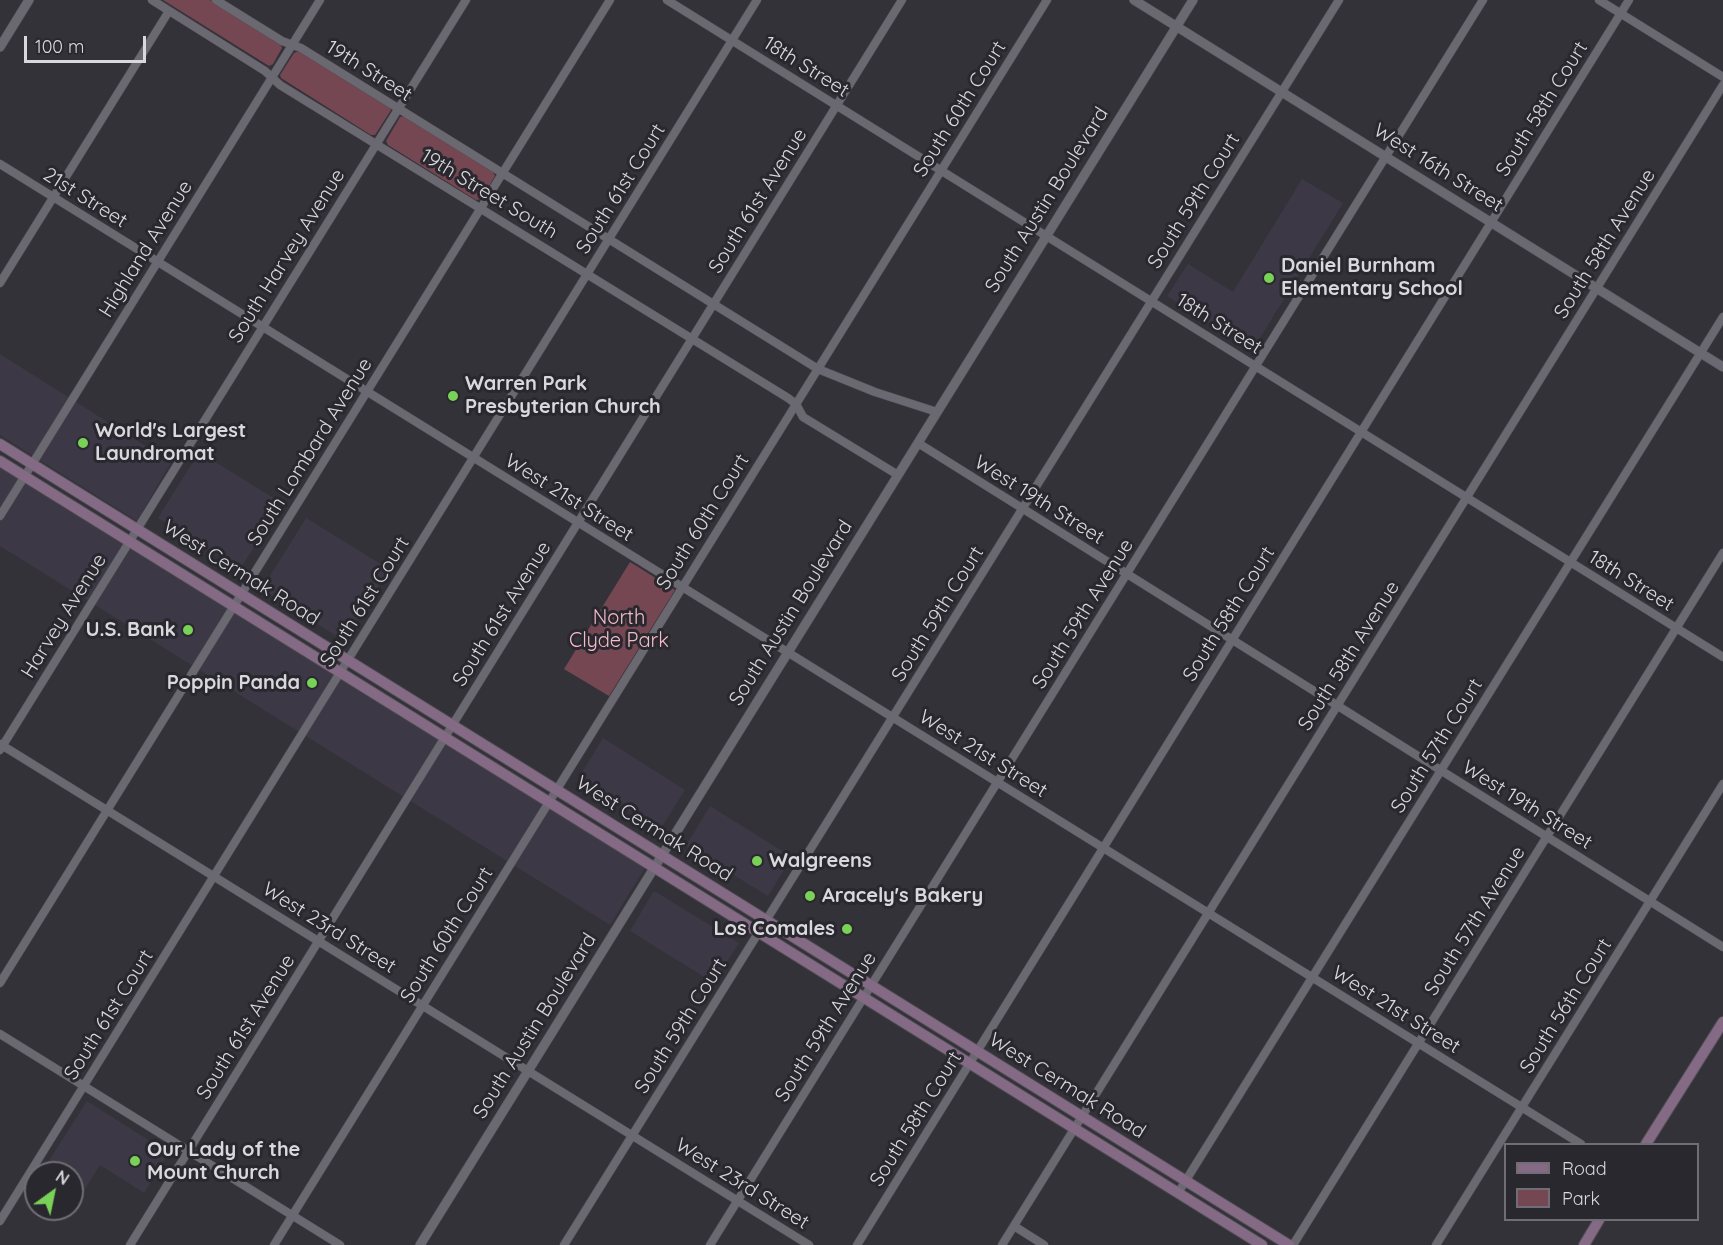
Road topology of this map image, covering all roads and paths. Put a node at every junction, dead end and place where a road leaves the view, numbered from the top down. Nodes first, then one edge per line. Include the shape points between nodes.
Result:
1 (29, 0) edge
2 (152, 0) edge
3 (216, 0) edge
4 (320, 0) edge
5 (466, 0) edge
6 (610, 0) edge
7 (667, 0) edge
8 (757, 0) edge
9 (902, 0) edge
10 (1047, 0) edge
11 (1134, 0) edge
12 (1193, 0) edge
13 (1339, 0) edge
14 (1484, 0) edge
15 (1599, 0) edge
16 (1629, 0) edge
17 (169, 11) junction
18 (1621, 14) junction
19 (1176, 26) junction
20 (732, 41) junction
21 (292, 45) junction
22 (0, 47) edge
23 (1723, 77) edge
24 (272, 78) junction
25 (1723, 85) edge
26 (1282, 92) junction
27 (837, 106) junction
28 (398, 109) junction
29 (376, 144) junction
30 (1386, 157) junction
31 (0, 164) edge
32 (941, 171) junction
33 (503, 173) junction
34 (53, 197) junction
35 (481, 208) junction
36 (1491, 223) junction
37 (1046, 236) junction
38 (609, 239) junction
39 (158, 262) junction
40 (588, 273) junction
41 (0, 283) edge
42 (1597, 288) junction
43 (1151, 302) junction
44 (714, 304) junction
45 (1723, 317) edge
46 (262, 327) junction
47 (692, 338) junction
48 (1700, 353) junction
49 (1256, 366) junction
50 (1723, 367) edge
51 (818, 369) junction
52 (367, 392) junction
53 (796, 405) junction
54 (937, 412) junction
55 (1361, 432) junction
56 (918, 443) junction
57 (0, 444) edge
58 (473, 458) junction
59 (0, 461) edge
60 (32, 464) junction
61 (898, 475) junction
62 (25, 476) junction
63 (1467, 498) junction
64 (1022, 509) junction
65 (0, 516) edge
66 (578, 523) junction
67 (137, 529) junction
68 (129, 542) junction
69 (1723, 553) edge
70 (1570, 562) junction
71 (1127, 574) junction
72 (682, 588) junction
73 (242, 594) junction
74 (234, 606) junction
75 (1676, 628) junction
76 (1232, 640) junction
77 (788, 653) junction
78 (1723, 657) edge
79 (348, 660) junction
80 (341, 672) junction
81 (1337, 706) junction
82 (892, 718) junction
83 (452, 726) junction
84 (445, 737) junction
85 (1, 746) edge
86 (1441, 771) junction
87 (997, 783) junction
88 (1723, 784) edge
89 (556, 790) junction
90 (549, 802) junction
91 (107, 810) junction
92 (1547, 837) junction
93 (1103, 849) junction
94 (662, 855) junction
95 (655, 867) junction
96 (214, 876) junction
97 (1650, 901) junction
98 (1208, 914) junction
99 (767, 920) junction
100 (759, 932) junction
101 (319, 941) junction
102 (1723, 946) edge
103 (1312, 978) junction
104 (0, 983) edge
105 (871, 986) junction
106 (864, 998) junction
107 (423, 1005) junction
108 (1723, 1022) edge
109 (0, 1034) edge
110 (1418, 1044) junction
111 (977, 1052) junction
112 (970, 1063) junction
113 (528, 1070) junction
114 (84, 1086) junction
115 (1522, 1108) junction
116 (1082, 1117) junction
117 (1074, 1129) junction
118 (633, 1135) junction
119 (1579, 1143) edge
120 (1647, 1143) edge
121 (189, 1151) junction
122 (1186, 1181) junction
123 (1178, 1193) junction
124 (738, 1201) junction
125 (293, 1216) junction
126 (0, 1221) edge
127 (1598, 1221) edge
128 (1014, 1226) junction
129 (130, 1245) edge
130 (274, 1245) edge
131 (340, 1245) edge
132 (420, 1245) edge
133 (564, 1245) edge
134 (710, 1245) edge
135 (809, 1245) edge
136 (857, 1245) edge
137 (1002, 1245) edge
138 (1044, 1245) edge
139 (1262, 1245) edge
140 (1291, 1245) edge
141 (1436, 1245) edge
142 (1584, 1245) edge

1 - 22 street
2 - 17 street, 19th Street South
3 - 21 street, 19th Street
4 - 21 street, Highland Avenue
5 - 28 street, South Harvey Avenue
6 - 33 street, South Lombard Avenue
7 - 20 street, 18th Street
8 - 20 street, South 61st Court
9 - 27 street, South 61st Avenue
10 - 32 street, South 60th Court
11 - 19 street, West 16th Street
12 - 19 street, South Austin Boulevard
13 - 26 street, South 59th Court
14 - 30 street, South 59th Avenue
15 - 18 street
16 - 18 street, South 58th Court
17 - 24 street, 19th Street South
17 - 34 street
18 - 23 street
18 - 36 street, South 58th Court
19 - 26 street, West 16th Street
19 - 37 street, South Austin Boulevard
20 - 27 street, 18th Street
20 - 38 street, South 61st Court
21 - 24 street, Highland Avenue
21 - 28 street, 19th Street
24 - 29 street, 19th Street South
24 - 39 street, Highland Avenue
25 - 42 street, South 58th Avenue
26 - 30 street, West 16th Street
26 - 43 street, South 59th Court
27 - 32 street, 18th Street
27 - 44 street, South 61st Avenue
28 - 29 street, South Harvey Avenue
28 - 33 street, 19th Street
29 - 35 street, 19th Street South
29 - 46 street, South Harvey Avenue
30 - 36 street, West 16th Street
30 - 49 street, South 59th Avenue
31 - 34 street, 21st Street
32 - 37 street, 18th Street
32 - 51 street, South 60th Court
33 - 35 street, South Lombard Avenue
33 - 38 street
34 - 39 street, 21st Street
34 - 41 street
35 - 40 street, 19th Street South
35 - 52 street, South Lombard Avenue
36 - 42 street, West 16th Street
36 - 55 street, South 58th Court
37 - 43 street, 18th Street
37 - 54 street, South Austin Boulevard
38 - 40 street, South 61st Court
38 - 44 street
39 - 46 street, 21st Street
39 - 60 street, Highland Avenue
40 - 47 street, 19th Street South
40 - 58 street, South 61st Court
42 - 48 street, West 16th Street
42 - 63 street, South 58th Avenue
43 - 49 street, 18th Street
43 - 64 street, South 59th Court
44 - 47 street, South 61st Avenue
44 - 51 street
45 - 48 street, South 57th Court
46 - 52 street, 21st Street
46 - 67 street, South Harvey Avenue
47 - 53 street, 19th Street South
47 - 66 street, South 61st Avenue
48 - 50 street, West 16th Street
48 - 70 street, South 57th Court
49 - 55 street, 18th Street
49 - 71 street, South 59th Avenue
51 - 53 street, South 60th Court
51 - 54 street
52 - 58 street, West 21st Street
52 - 73 street, South Lombard Avenue
53 - 61 street, 19th Street South via 803,417
53 - 72 street, South 60th Court
54 - 56 street, South Austin Boulevard
55 - 63 street, 18th Street
55 - 76 street, South 58th Court
56 - 61 street, South Austin Boulevard
56 - 64 street, West 19th Street
57 - 60 main road, West Cermak Road
58 - 66 street, West 21st Street
58 - 79 street, South 61st Court
59 - 62 main road, West Cermak Road
60 - 62 street, Highland Avenue
60 - 67 main road, West Cermak Road
61 - 77 street, South Austin Boulevard
62 - 65 street, Highland Avenue
62 - 68 main road, West Cermak Road
63 - 70 street, 18th Street
63 - 81 street, South 58th Avenue
64 - 71 street, West 19th Street
64 - 82 street, South 59th Court
66 - 72 street, West 21st Street
66 - 83 street, South 61st Avenue
67 - 68 street, Harvey Avenue
67 - 73 main road, West Cermak Road
68 - 74 main road, West Cermak Road
68 - 85 street, Harvey Avenue
69 - 75 street, South 57th Avenue
70 - 75 street, 18th Street
70 - 86 street, South 57th Court
71 - 76 street, West 19th Street
71 - 87 street, South 59th Avenue
72 - 77 street, West 21st Street
72 - 89 street, South 60th Court
73 - 74 street, South Lombard Avenue
73 - 79 main road, West Cermak Road
74 - 80 main road, West Cermak Road
74 - 91 street, South Lombard Avenue
75 - 78 street, 18th Street
75 - 92 street, South 57th Avenue
76 - 81 street, West 19th Street
76 - 93 street, South 58th Court
77 - 82 street, West 21st Street
77 - 94 street, South Austin Boulevard
79 - 80 street, South 61st Court
79 - 83 main road, West Cermak Road
80 - 84 main road, West Cermak Road
80 - 96 street, South 61st Court
81 - 86 street, West 19th Street
81 - 98 street, South 58th Avenue
82 - 87 street, West 21st Street
82 - 99 street, South 59th Court
83 - 84 street, South 61st Avenue
83 - 89 main road, West Cermak Road
84 - 90 main road, West Cermak Road
84 - 101 street, South 61st Avenue
85 - 91 street, West 23rd Street
86 - 92 street, West 19th Street
86 - 103 street, South 57th Court
87 - 93 street, West 21st Street
87 - 105 street, South 59th Avenue
88 - 97 street, South 56th Court
89 - 90 street, South 60th Court
89 - 94 main road, West Cermak Road
90 - 95 main road, West Cermak Road
90 - 107 street, South 60th Court
91 - 96 street, West 23rd Street
91 - 104 street, South Lombard Avenue
92 - 97 street, West 19th Street
92 - 110 street, South 57th Avenue
93 - 98 street, West 21st Street
93 - 111 street, South 58th Court
94 - 95 street, South Austin Boulevard
94 - 99 main road, West Cermak Road
95 - 100 main road, West Cermak Road
95 - 113 street, South Austin Boulevard
96 - 101 street, West 23rd Street
96 - 114 street, South 61st Court
97 - 102 street, West 19th Street
97 - 115 street, South 56th Court
98 - 103 street, West 21st Street
98 - 116 street, South 58th Avenue
99 - 100 street, South 59th Court
99 - 105 main road, West Cermak Road
100 - 106 main road, West Cermak Road
100 - 118 street, South 59th Court
101 - 107 street, West 23rd Street
101 - 121 street, South 61st Avenue
103 - 110 street, West 21st Street
103 - 122 street, South 57th Court
105 - 106 street, South 59th Avenue
105 - 111 main road, West Cermak Road
106 - 112 main road, West Cermak Road
106 - 124 street, South 59th Avenue
107 - 113 street, West 23rd Street
107 - 125 street, South 60th Court
108 - 120 main road
109 - 114 street
110 - 115 street, West 21st Street
110 - 140 street, South 57th Avenue
111 - 112 street, South 58th Court
111 - 116 main road, West Cermak Road
112 - 117 main road, West Cermak Road
112 - 136 street, South 58th Court
113 - 118 street, West 23rd Street
113 - 132 street, South Austin Boulevard
114 - 121 street
114 - 126 street, South 61st Court
115 - 119 street, West 21st Street
115 - 141 street, South 56th Court
116 - 117 street, South 58th Avenue
116 - 122 main road, West Cermak Road
117 - 123 main road, West Cermak Road
117 - 128 street, South 58th Avenue
118 - 124 street, West 23rd Street
118 - 133 street, South 59th Court
121 - 125 street
121 - 129 street, South 61st Avenue
122 - 123 street, South 57th Court
122 - 140 main road, West Cermak Road
123 - 139 main road, West Cermak Road
124 - 134 street, South 59th Avenue
124 - 135 street, West 23rd Street
125 - 130 street, South 60th Court
125 - 131 street
127 - 142 main road
128 - 137 street, South 58th Avenue
128 - 138 street

